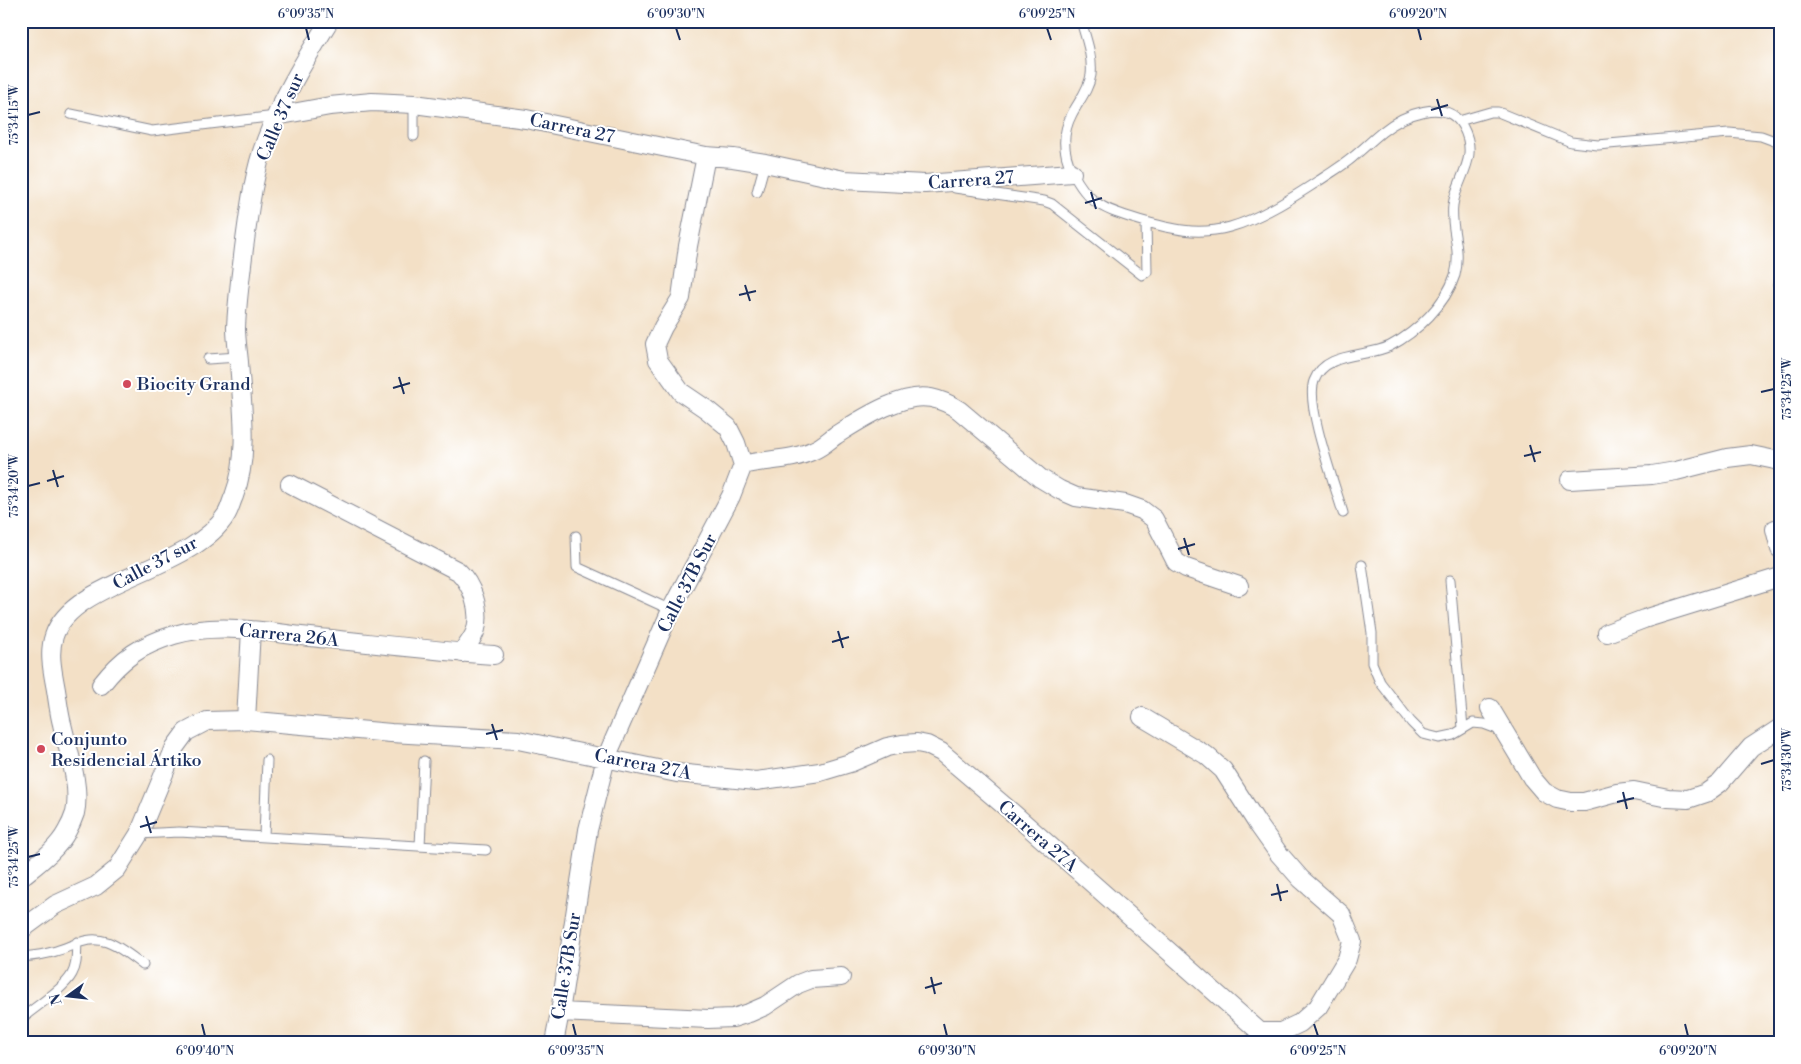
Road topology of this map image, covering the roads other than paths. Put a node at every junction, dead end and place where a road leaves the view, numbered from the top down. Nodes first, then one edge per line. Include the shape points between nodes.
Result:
1 (329, 21) edge
2 (1081, 21) edge
3 (414, 104) junction
4 (71, 114) dead end
5 (276, 116) junction
6 (1459, 120) junction
7 (414, 136) dead end
8 (1780, 143) edge
9 (706, 156) junction
10 (765, 163) junction
11 (1072, 173) junction
12 (925, 184) junction
13 (757, 192) dead end
14 (1146, 222) junction
15 (238, 357) junction
16 (208, 359) dead end
17 (1780, 460) edge
18 (743, 465) junction
19 (1570, 480) dead end
20 (290, 484) dead end
21 (1343, 513) dead end
22 (1775, 529) dead end
23 (576, 536) dead end
24 (1780, 549) edge
25 (1362, 565) dead end
26 (1780, 577) edge
27 (1450, 580) dead end
28 (1239, 586) dead end
29 (671, 610) junction
30 (251, 630) junction
31 (1607, 633) dead end
32 (462, 653) junction
33 (494, 655) dead end
34 (101, 685) dead end
35 (1490, 708) dead end
36 (1142, 717) dead end
37 (246, 720) junction
38 (1463, 728) junction
39 (1780, 728) edge
40 (1503, 731) junction
41 (606, 758) junction
42 (266, 760) dead end
43 (424, 761) dead end
44 (139, 834) junction
45 (264, 836) junction
46 (420, 846) junction
47 (486, 850) dead end
48 (21, 877) edge
49 (21, 930) edge
50 (77, 942) junction
51 (21, 957) edge
52 (143, 964) dead end
53 (841, 977) dead end
54 (560, 1012) junction
55 (21, 1019) edge
56 (1262, 1038) edge
57 (554, 1043) edge

1 - 5 street, Calle 37 sur via 294,78
2 - 11 lane via 1091,76 1072,114 1064,141
3 - 5 street, Carrera 27 via 372,102
3 - 7 lane
3 - 9 street, Carrera 27 via 526,118
4 - 5 lane, Carrera 27 via 152,131
5 - 15 street, Calle 37 sur via 265,142 250,203 237,306
6 - 8 lane via 1498,112 1571,142 1598,145 1729,133 1761,136
6 - 14 lane via 1436,109 1397,122 1328,175 1275,206 1231,226 1199,232
6 - 21 lane via 1466,135 1469,156 1453,208 1458,252 1450,288 1431,313 1404,337 1388,347 1325,365 1314,382 1312,400
9 - 10 street, Carrera 27
9 - 18 street via 681,298 655,344 658,360 682,392 728,427
10 - 12 street, Carrera 27 via 844,180
10 - 13 lane
11 - 12 street, Carrera 27
11 - 14 lane via 1093,201 1108,211
12 - 14 lane via 1052,204 1142,275 1147,272
15 - 16 lane
15 - 48 street, Calle 37 sur via 244,438 242,466 226,515 210,534 191,548 76,606 62,619 54,636 51,654 76,790 75,813 61,840
17 - 19 street via 1752,455 1652,475
18 - 28 street via 794,457 814,450 884,407 928,397 959,410 1040,478 1060,490 1076,497 1125,504 1142,510 1154,519 1176,562
18 - 29 street, Calle 37B Sur via 731,496
20 - 32 street via 466,578 477,622 476,631
22 - 24 street
23 - 29 lane via 577,567
25 - 38 lane via 1372,633 1372,664 1380,682 1423,734 1438,738 1453,735
26 - 31 street
27 - 38 lane
29 - 41 street, Calle 37B Sur
30 - 32 street, Carrera 26A
30 - 34 street, Carrera 26A via 198,630 175,635 132,653 115,666
30 - 37 street
32 - 33 street, Carrera 26A
35 - 40 street
36 - 56 street via 1206,755 1223,770 1280,854 1341,914 1352,941 1347,959 1318,1008 1300,1023
37 - 41 street, Carrera 27A via 518,740
37 - 44 street, Carrera 27A via 207,721 186,732 175,747
38 - 40 lane via 1473,723
39 - 40 street via 1751,748 1720,783 1706,793 1688,799 1634,791 1584,802 1557,799 1544,792
41 - 54 street, Calle 37B Sur via 588,830
41 - 56 street, Carrera 27A via 677,773 756,781 820,772 887,747 927,745 941,752 1007,808
42 - 45 lane
43 - 46 lane
44 - 45 lane via 179,832
44 - 49 street, Carrera 27A via 117,869 96,886 55,905
45 - 46 lane
46 - 47 lane
50 - 51 lane via 57,951
50 - 52 lane via 92,939 108,942
50 - 55 lane via 76,963 65,983
53 - 54 street via 811,979 765,1006 733,1018
54 - 57 street, Calle 37B Sur

